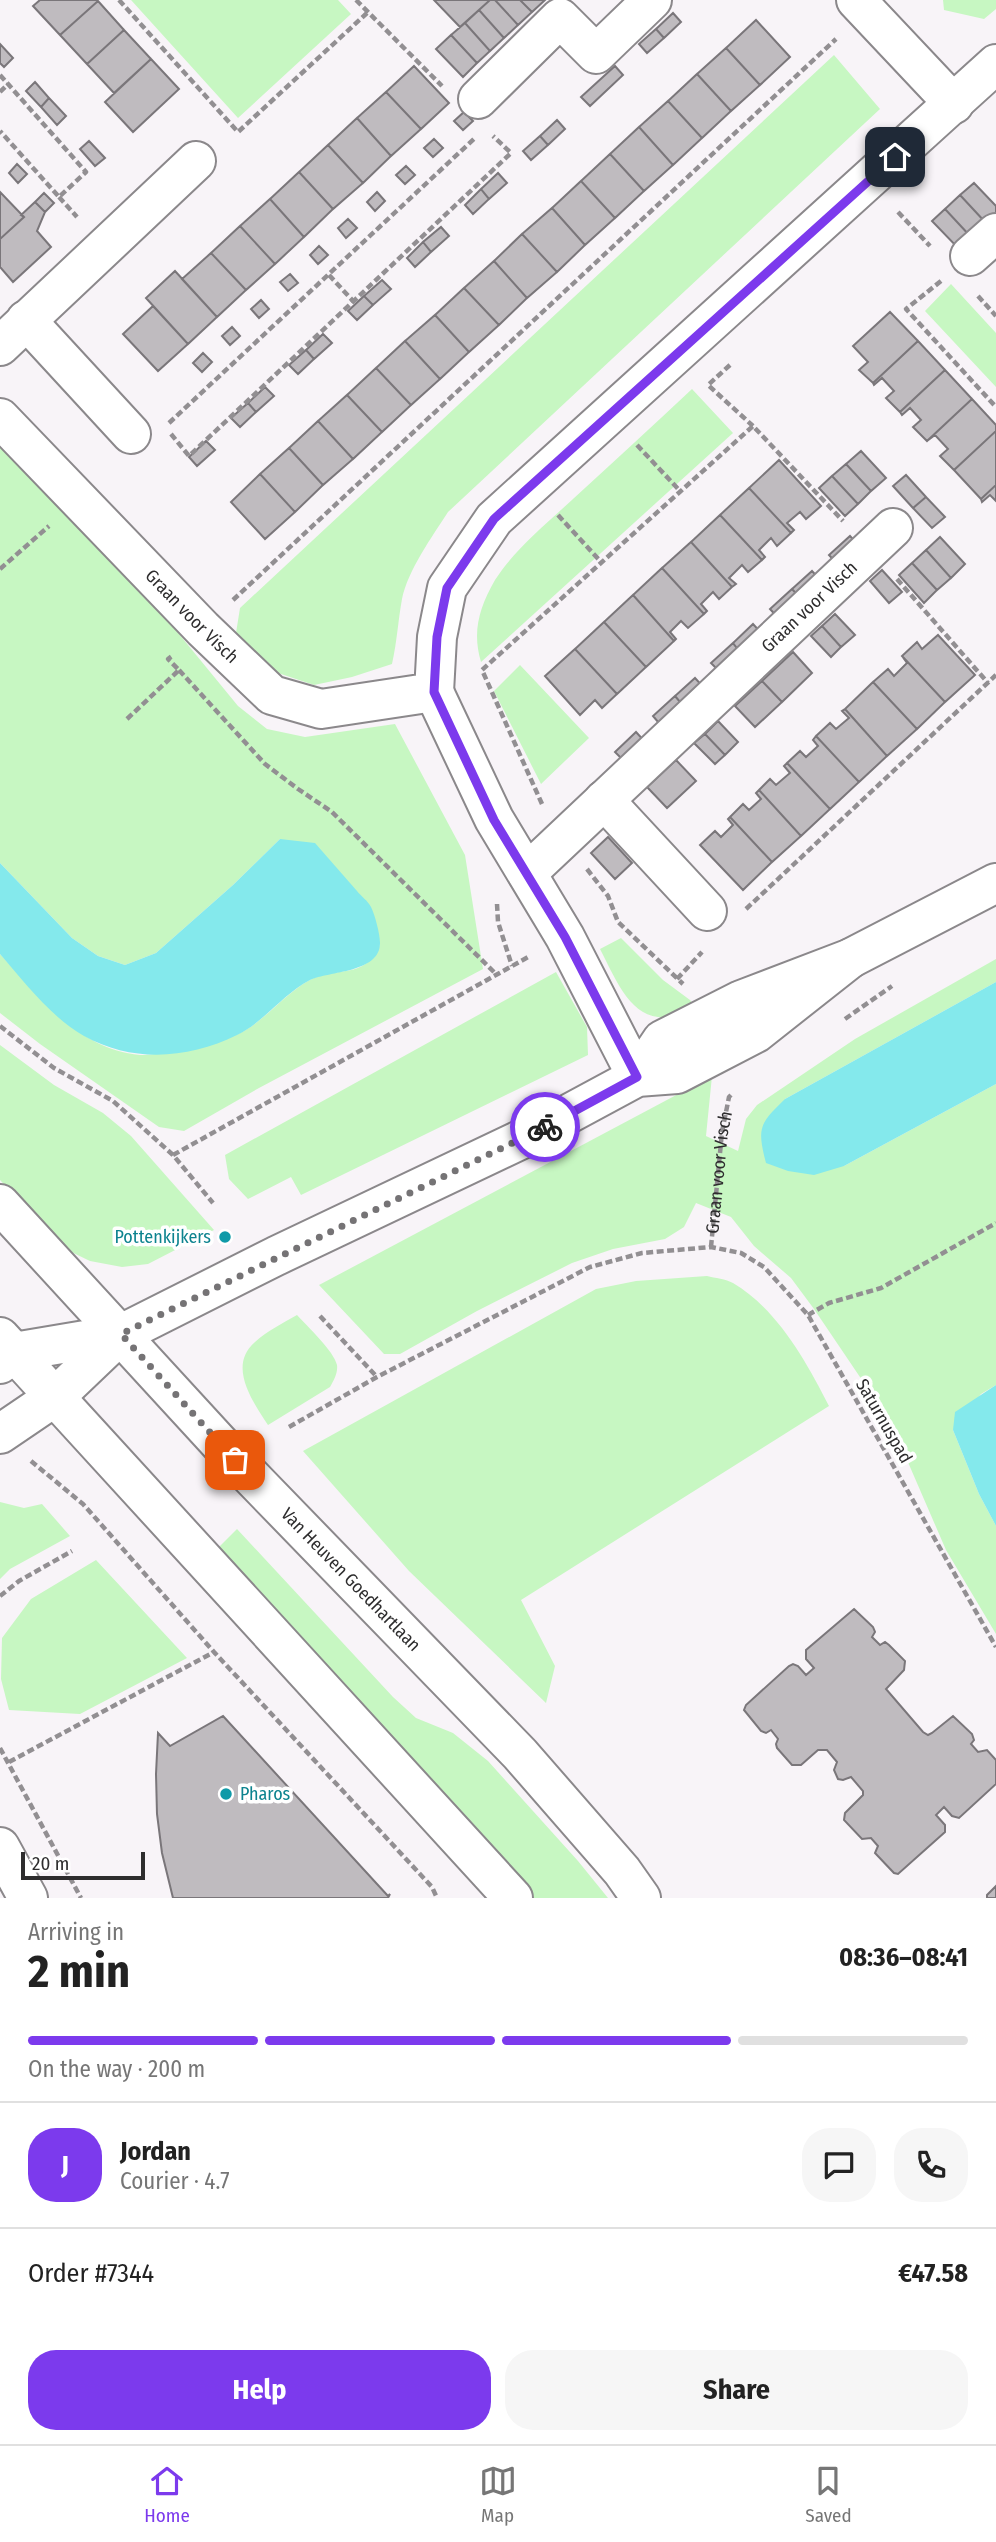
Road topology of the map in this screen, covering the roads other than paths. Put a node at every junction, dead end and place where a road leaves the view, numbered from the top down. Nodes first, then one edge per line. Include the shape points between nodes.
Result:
1 (652, 0) edge
2 (861, 6) edge
3 (995, 66) edge
4 (954, 104) junction
5 (470, 106) road end
6 (196, 161) dead end
7 (13, 333) edge
8 (0, 418) edge
9 (131, 434) dead end
10 (882, 538) road end
11 (434, 692) junction
12 (604, 800) junction
13 (527, 873) junction
14 (996, 883) edge
15 (726, 911) road end
16 (637, 1077) junction
17 (0, 1204) edge
18 (121, 1334) junction
19 (5, 1351) edge
20 (56, 1396) junction
21 (1, 1433) edge
22 (0, 1847) edge
23 (28, 1898) edge
24 (513, 1898) edge
25 (641, 1898) edge

1 - 5 street via 596,54 560,18
2 - 4 street
3 - 4 street
4 - 11 street via 494,519 447,588 437,637
6 - 7 street
7 - 9 street
8 - 11 street, Graan voor Visch via 272,695 321,709
10 - 12 street, Graan voor Visch
11 - 13 street via 494,820
12 - 13 street, Graan voor Visch
12 - 15 street
13 - 16 street
14 - 16 street via 851,958 756,1033 728,1049 677,1074
16 - 18 street via 522,1139
17 - 18 street, Van Heuven Goedhartlaan
18 - 19 street
18 - 20 street
18 - 25 street, Van Heuven Goedhartlaan via 235,1460 520,1754
19 - 20 street
20 - 21 street
20 - 24 street
22 - 23 street

